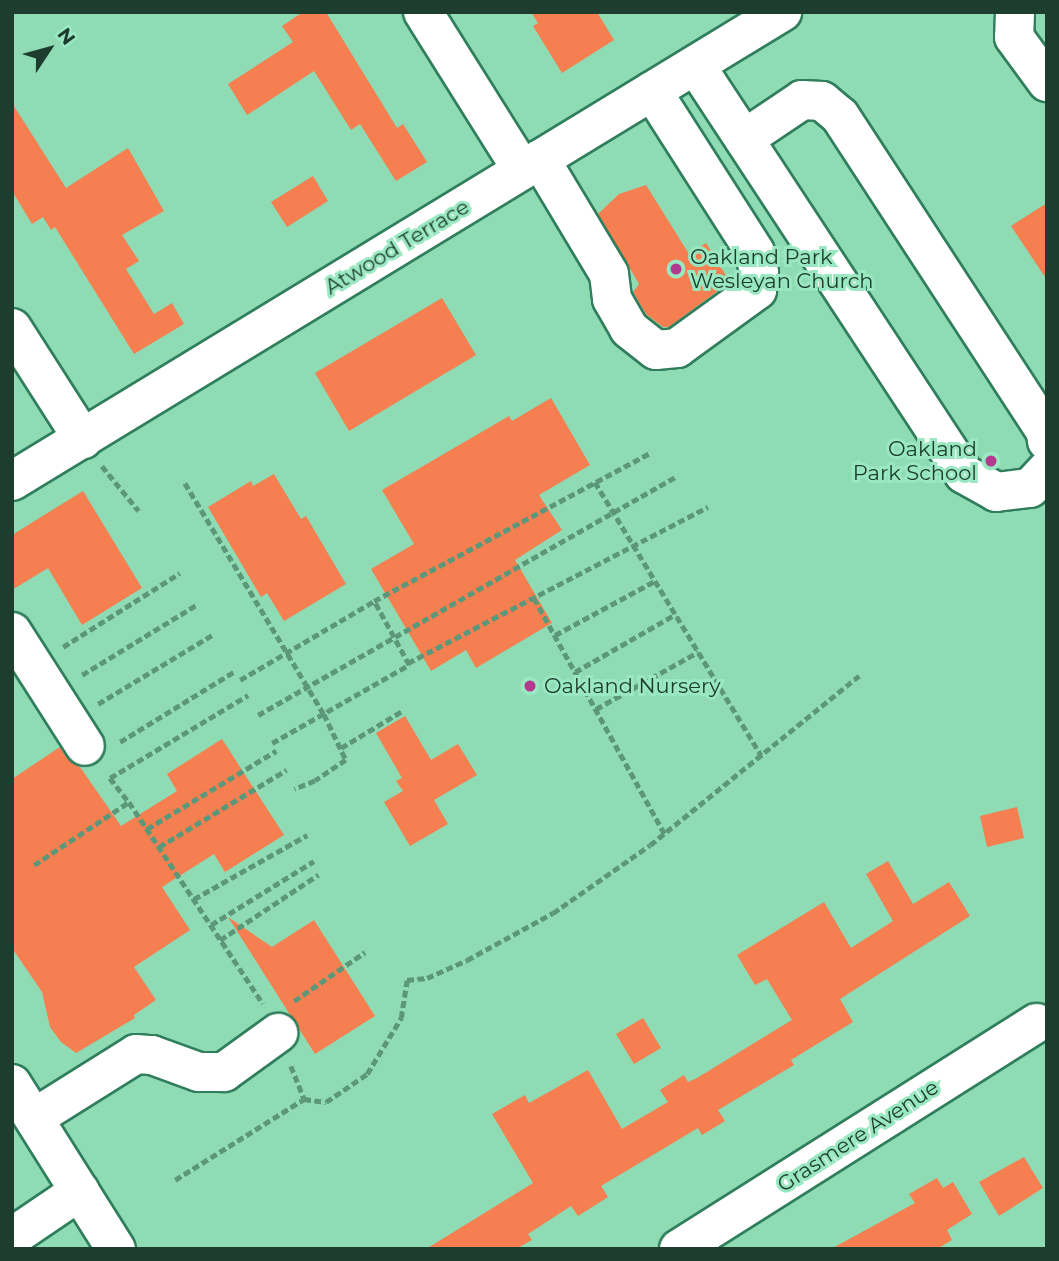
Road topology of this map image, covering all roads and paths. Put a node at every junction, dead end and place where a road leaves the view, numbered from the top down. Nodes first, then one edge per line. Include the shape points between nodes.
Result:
1 (423, 12) edge
2 (782, 12) edge
3 (1015, 12) edge
4 (696, 66) junction
5 (1047, 82) edge
6 (652, 91) junction
7 (744, 139) junction
8 (531, 165) junction
9 (12, 328) edge
10 (83, 439) junction
11 (1047, 441) edge
12 (650, 453) dead end
13 (1047, 470) edge
14 (676, 477) dead end
15 (12, 481) edge
16 (595, 482) junction
17 (185, 483) dead end
18 (708, 507) dead end
19 (139, 511) dead end
20 (614, 513) junction
21 (634, 546) junction
22 (180, 573) dead end
23 (655, 580) junction
24 (534, 598) junction
25 (374, 601) junction
26 (198, 604) dead end
27 (676, 614) junction
28 (12, 632) edge
29 (214, 634) dead end
30 (555, 635) junction
31 (393, 637) junction
32 (698, 652) junction
33 (287, 653) junction
34 (408, 663) junction
35 (235, 671) dead end
36 (575, 673) junction
37 (859, 676) dead end
38 (240, 680) dead end
39 (308, 687) junction
40 (248, 695) dead end
41 (596, 709) junction
42 (402, 711) dead end
43 (324, 713) junction
44 (258, 715) dead end
45 (77, 723) junction
46 (272, 743) dead end
47 (341, 748) junction
48 (276, 751) dead end
49 (761, 755) junction
50 (286, 769) dead end
51 (110, 778) junction
52 (295, 789) dead end
53 (129, 802) junction
54 (147, 829) junction
55 (665, 834) junction
56 (307, 835) dead end
57 (159, 847) junction
58 (314, 861) dead end
59 (34, 865) dead end
60 (318, 875) dead end
61 (194, 900) junction
62 (211, 925) junction
63 (220, 940) junction
64 (365, 952) dead end
65 (1036, 1023) dead end
66 (275, 1025) junction
67 (12, 1084) edge
68 (304, 1098) junction
69 (34, 1118) junction
70 (175, 1180) dead end
71 (80, 1191) junction
72 (12, 1237) edge
73 (116, 1249) edge
74 (679, 1249) edge

1 - 8 street
2 - 4 street, Atwood Terrace
3 - 5 street via 1014,37
4 - 6 street, Atwood Terrace
4 - 7 street
6 - 8 street, Atwood Terrace
6 - 8 street via 754,252 759,273 757,290 677,348 656,350 629,329 612,299 608,274
7 - 11 street via 802,100 822,101 840,116 1046,432
7 - 13 street via 964,474 996,492 1030,488
8 - 10 street, Atwood Terrace
9 - 10 street
10 - 15 street, Atwood Terrace
10 - 19 path
12 - 16 path
14 - 20 path
16 - 20 path
16 - 25 path
17 - 33 path
18 - 21 path
20 - 21 path
20 - 31 path
21 - 23 path
21 - 24 path
22 - 45 path
23 - 27 path
23 - 30 path
24 - 30 path
24 - 34 path
25 - 31 path
25 - 33 path
26 - 45 path
27 - 32 path
27 - 36 path
28 - 45 street
29 - 45 path
30 - 36 path
31 - 34 path
31 - 39 path
32 - 41 path
32 - 49 path
33 - 38 path
33 - 39 path
34 - 43 path
35 - 45 path
36 - 41 path
37 - 49 path
39 - 43 path
39 - 44 path
40 - 51 path
41 - 55 path
42 - 47 path
43 - 46 path
43 - 47 path
45 - 51 path
47 - 52 path via 346,760
48 - 54 path
49 - 55 path
50 - 57 path
51 - 53 path
53 - 54 path
53 - 59 path
54 - 57 path
55 - 68 path via 553,913 467,960 427,978 407,980 401,1017 367,1074 326,1102
56 - 61 path
57 - 61 path
58 - 62 path
60 - 63 path
61 - 62 path
62 - 63 path
63 - 66 path
64 - 66 path
65 - 74 street, Grasmere Avenue
66 - 68 path
66 - 69 street via 224,1072 199,1072 136,1054
67 - 69 street
68 - 70 path
69 - 71 street
71 - 72 street
71 - 73 street

